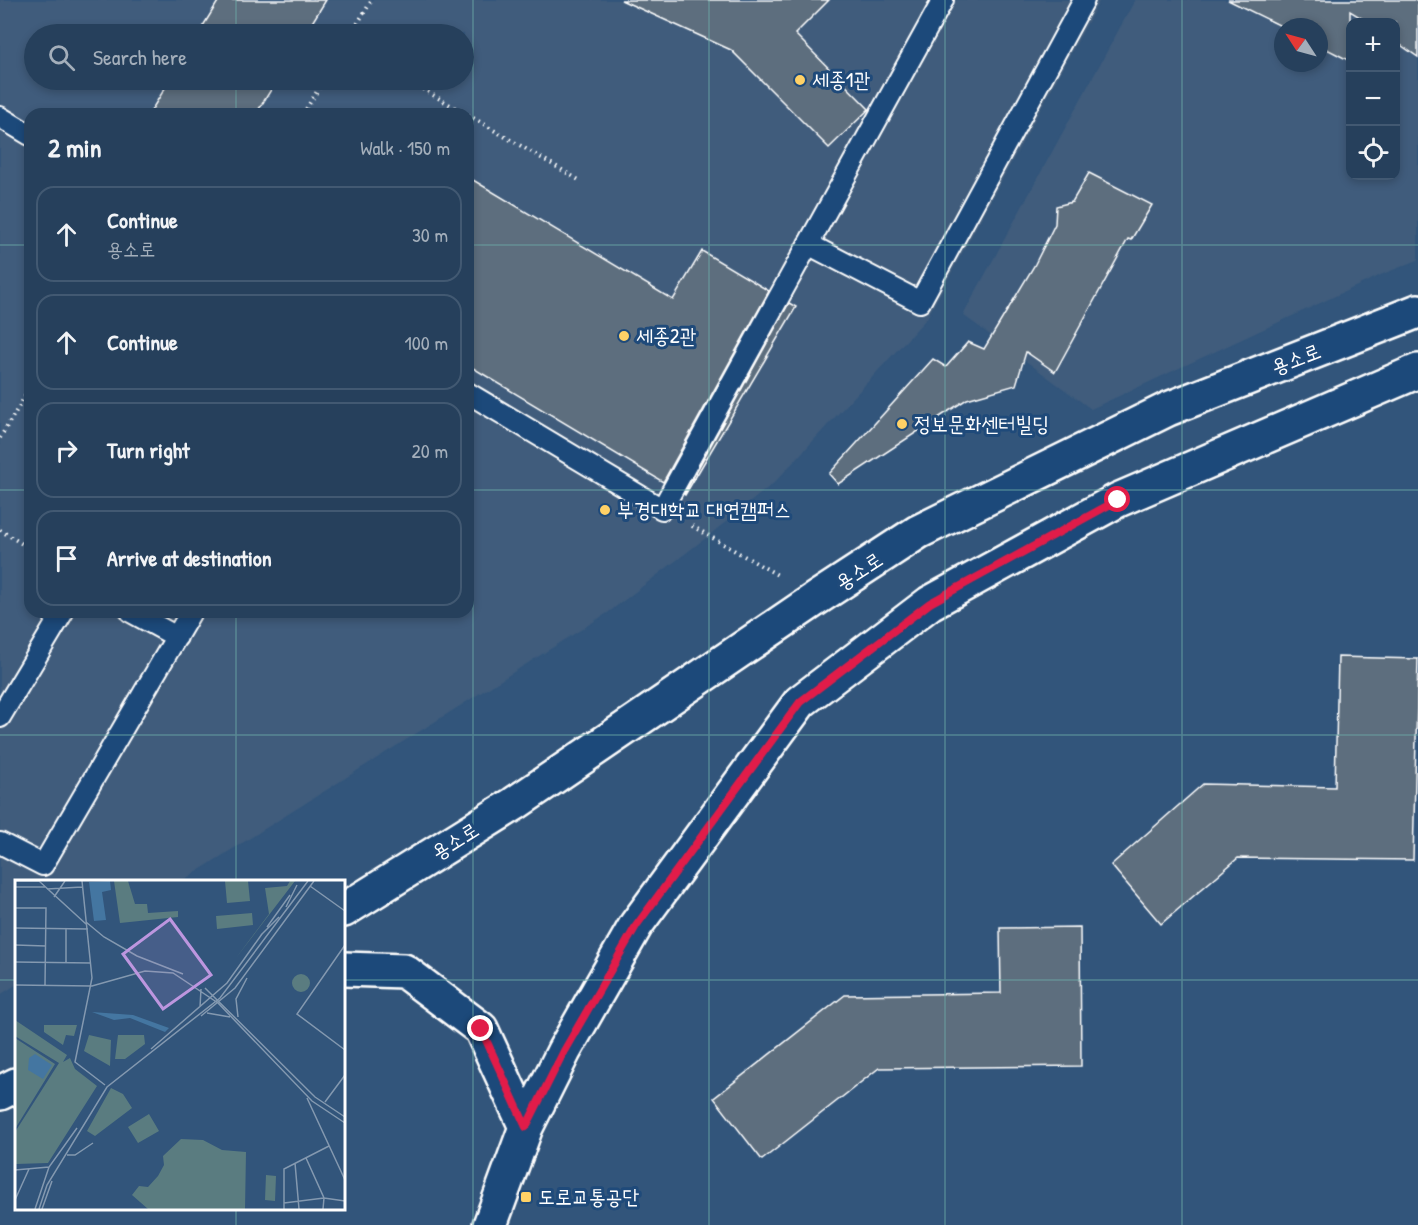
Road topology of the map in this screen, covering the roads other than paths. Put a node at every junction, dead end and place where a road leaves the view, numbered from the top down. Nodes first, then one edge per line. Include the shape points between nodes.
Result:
1 (943, 0) edge
2 (1084, 0) edge
3 (0, 117) edge
4 (24, 131) edge
5 (808, 244) junction
6 (1418, 311) edge
7 (1418, 371) edge
8 (474, 397) edge
9 (59, 618) edge
10 (142, 618) edge
11 (188, 618) edge
12 (177, 637) junction
13 (0, 717) edge
14 (0, 843) edge
15 (345, 909) edge
16 (345, 969) edge
17 (15, 1086) edge
18 (0, 1093) edge
19 (526, 1127) junction
20 (490, 1225) edge

1 - 5 lane
2 - 5 lane via 920,302
3 - 4 lane
5 - 8 lane via 662,509
6 - 15 main road, 용소로 via 1168,409 918,532 514,804
7 - 19 main road via 1118,500 930,603 800,702 636,926 564,1051
9 - 13 lane
10 - 12 lane
11 - 12 lane
12 - 14 lane via 43,866
16 - 19 main road via 404,971 481,1029
17 - 18 main road
19 - 20 main road

